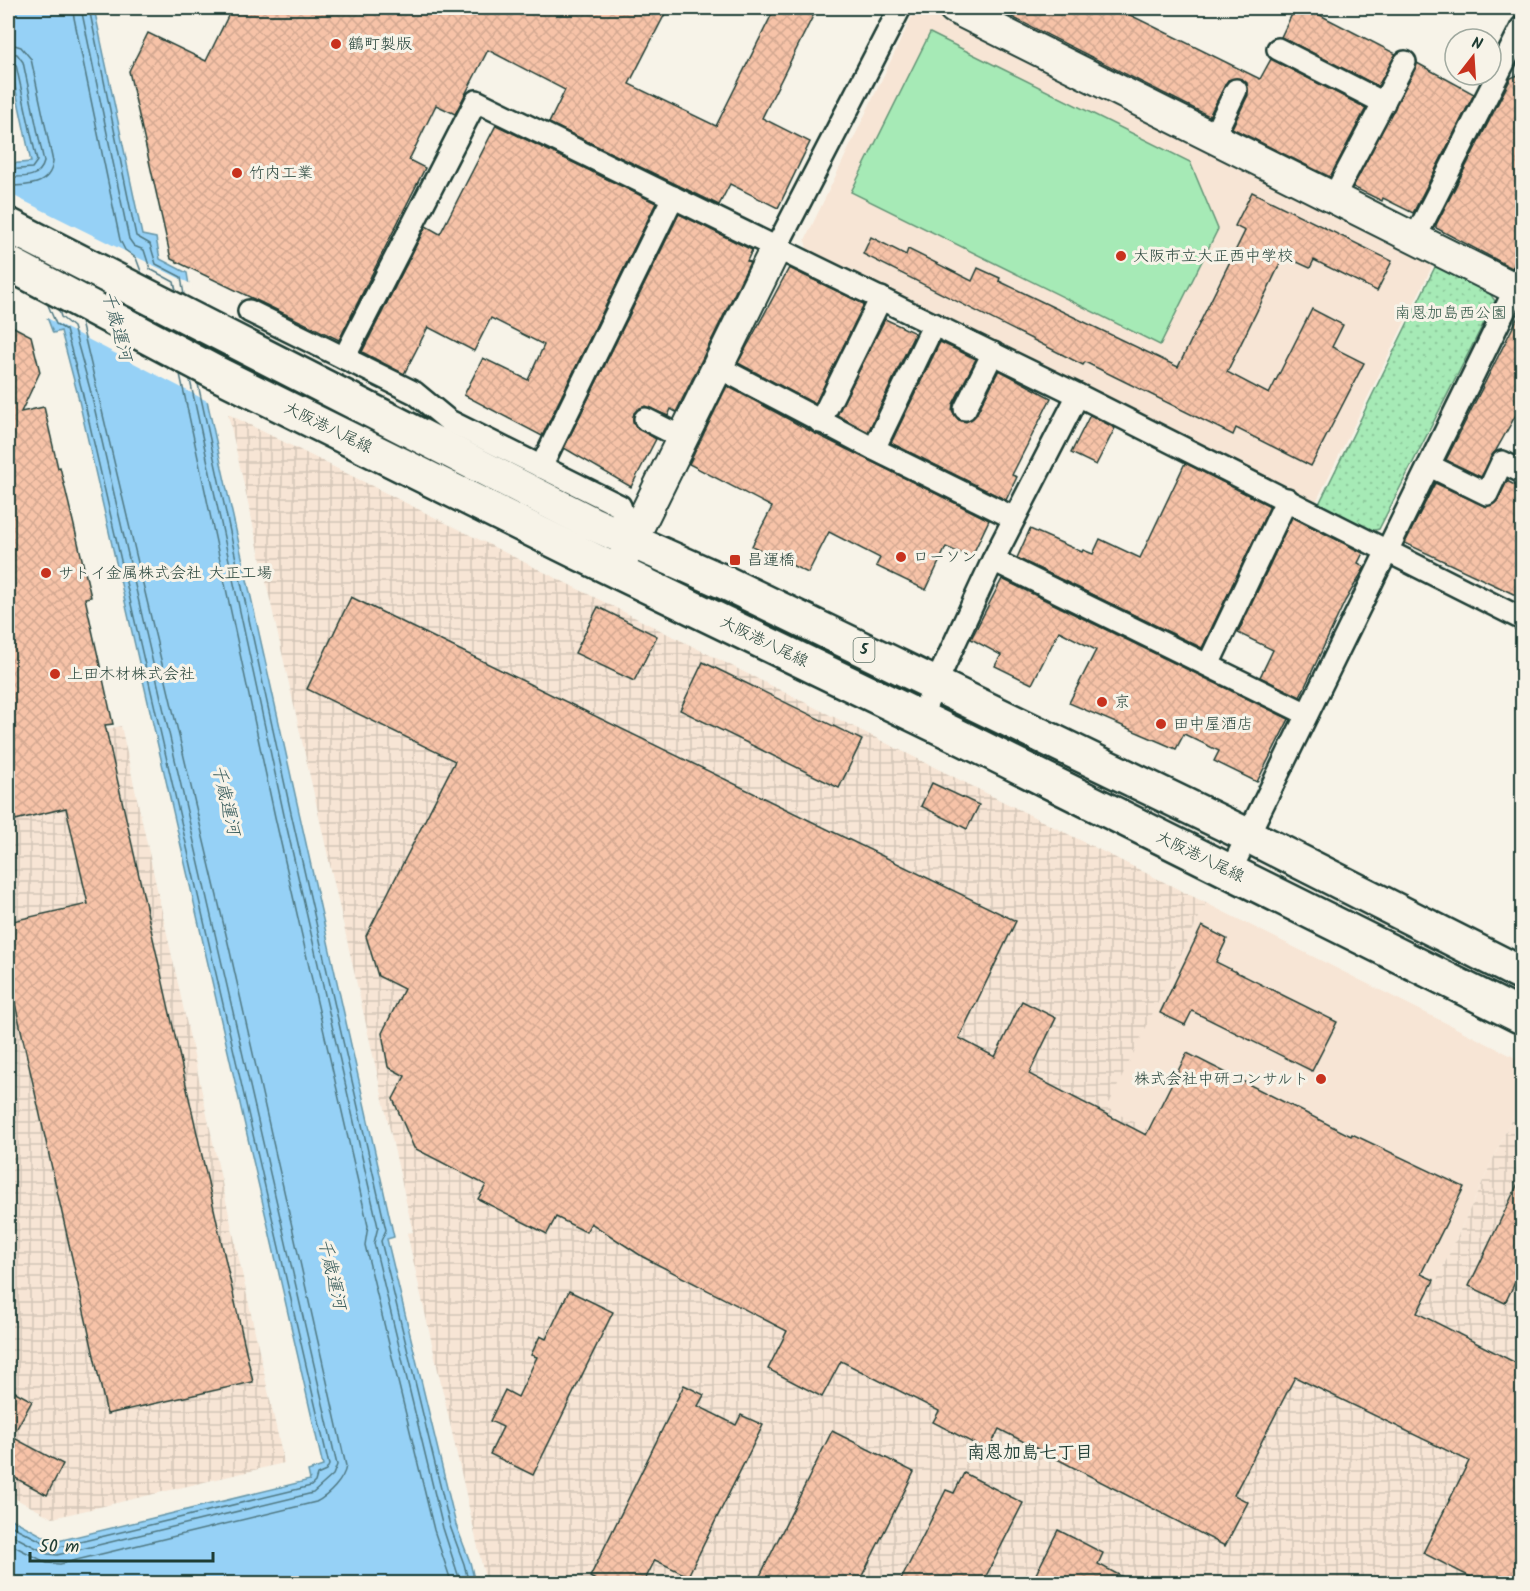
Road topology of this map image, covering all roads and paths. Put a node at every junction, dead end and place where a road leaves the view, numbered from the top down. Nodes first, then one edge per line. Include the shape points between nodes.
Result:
1 (900, 8) edge
2 (954, 8) edge
3 (1522, 27) edge
4 (1278, 49) dead end
5 (1405, 62) dead end
6 (1236, 90) dead end
7 (1384, 103) junction
8 (1213, 138) junction
9 (673, 197) junction
10 (1334, 198) junction
11 (8, 225) edge
12 (1414, 240) junction
13 (776, 248) junction
14 (17, 267) edge
15 (1520, 285) edge
16 (881, 298) junction
17 (249, 311) dead end
18 (934, 324) junction
19 (993, 353) junction
20 (344, 358) junction
21 (718, 367) junction
22 (1078, 395) junction
23 (965, 409) dead end
24 (645, 419) dead end
25 (820, 422) junction
26 (683, 438) junction
27 (874, 449) junction
28 (1430, 466) junction
29 (541, 467) junction
30 (1522, 472) edge
31 (1287, 500) junction
32 (1014, 518) junction
33 (632, 541) junction
34 (1389, 552) junction
35 (993, 560) junction
36 (617, 571) junction
37 (1522, 620) edge
38 (1208, 665) junction
39 (936, 685) junction
40 (1307, 714) junction
41 (920, 718) junction
42 (1247, 835) junction
43 (1230, 872) junction
44 (1522, 974) edge
45 (1522, 1017) edge

1 - 13 street
2 - 8 street
3 - 12 street
4 - 7 street
5 - 7 street
6 - 8 street
7 - 10 street
8 - 10 street
9 - 13 street
9 - 20 street via 476,101
9 - 29 street
10 - 12 street
11 - 33 main road, 大阪港八尾線 / 5
12 - 15 street
13 - 16 street
13 - 21 street
14 - 36 main road, 大阪港八尾線 / 5 via 214,372
15 - 28 street
16 - 18 street
16 - 25 street
17 - 20 street
18 - 19 street
18 - 27 street
19 - 22 street
19 - 23 street
20 - 29 street via 415,393 449,421
21 - 25 street
21 - 26 street
22 - 31 street
22 - 32 street
24 - 26 street
25 - 27 street
26 - 33 street
27 - 32 street
28 - 30 street via 1487,494 1502,462
28 - 34 street
29 - 33 street via 620,506
31 - 34 street
31 - 38 street
32 - 35 street
33 - 36 street
33 - 39 main road, 大阪港八尾線 / 5
34 - 37 street
34 - 40 street
35 - 38 street
35 - 39 street
36 - 41 main road, 大阪港八尾線 / 5
38 - 40 street
39 - 41 street
39 - 42 main road, 大阪港八尾線 / 5
40 - 42 street
41 - 43 main road, 大阪港八尾線 / 5
42 - 43 street
42 - 44 main road, 大阪港八尾線 / 5
43 - 45 main road, 大阪港八尾線 / 5

